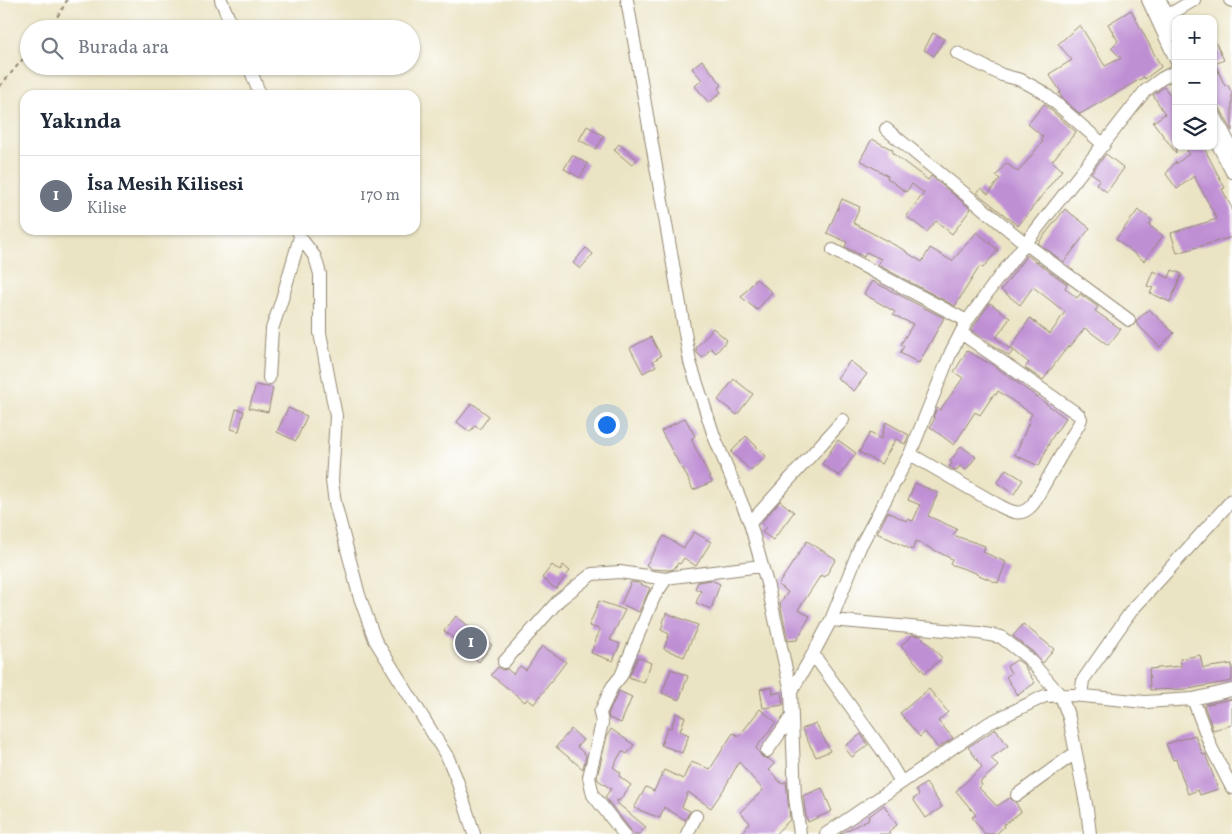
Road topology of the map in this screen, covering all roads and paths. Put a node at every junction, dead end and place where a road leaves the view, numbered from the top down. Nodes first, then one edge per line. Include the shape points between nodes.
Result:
1 (67, 0) edge
2 (221, 0) edge
3 (627, 0) edge
4 (1148, 0) edge
5 (1160, 0) edge
6 (1194, 0) edge
7 (1168, 16) junction
8 (54, 20) edge
9 (229, 20) edge
10 (1172, 26) edge
11 (1172, 51) edge
12 (957, 53) dead end
13 (20, 63) edge
14 (1172, 73) edge
15 (252, 75) edge
16 (0, 86) edge
17 (258, 90) edge
18 (1217, 120) edge
19 (886, 130) dead end
20 (1217, 143) edge
21 (1104, 145) junction
22 (1232, 149) edge
23 (1232, 172) edge
24 (298, 235) edge
25 (300, 235) edge
26 (1025, 243) junction
27 (833, 250) dead end
28 (1128, 320) dead end
29 (967, 321) junction
30 (962, 333) junction
31 (269, 378) dead end
32 (843, 420) dead end
33 (910, 454) junction
34 (1232, 500) edge
35 (750, 523) junction
36 (761, 566) junction
37 (666, 579) junction
38 (831, 620) junction
39 (813, 654) junction
40 (504, 662) dead end
41 (1232, 690) edge
42 (791, 692) junction
43 (1072, 696) junction
44 (1193, 699) junction
45 (792, 716) junction
46 (767, 751) dead end
47 (1075, 753) junction
48 (901, 782) junction
49 (1232, 788) edge
50 (1017, 795) dead end
51 (696, 816) dead end
52 (474, 834) edge
53 (624, 834) edge
54 (687, 834) edge
55 (800, 834) edge
56 (826, 834) edge
57 (1090, 834) edge

1 - 8 path
2 - 9 street
3 - 35 street via 690,362 714,436
4 - 11 street
5 - 7 street
6 - 7 street
7 - 10 street
12 - 21 street via 1043,92
13 - 16 path
14 - 21 street via 1145,91
15 - 17 street
18 - 22 street
19 - 26 street
20 - 23 street
21 - 26 street
24 - 31 street via 272,329
25 - 52 street via 315,257 320,274 320,333 336,416 332,481 359,594 375,640 448,758
26 - 28 street
26 - 29 street
27 - 29 street
29 - 30 street
30 - 33 street via 951,352
30 - 33 street via 1080,415 1081,420 1033,504 1024,512 1015,514
32 - 35 street
33 - 38 street via 860,547
34 - 43 street via 1132,610
35 - 36 street
36 - 37 street
36 - 42 street
37 - 40 street via 620,572 592,574 559,600
37 - 53 street via 600,713 602,723 588,777 593,795
38 - 39 street
38 - 43 street via 1001,637
39 - 42 street
39 - 48 street
41 - 44 street
42 - 45 street
43 - 44 street via 1145,702
43 - 47 street via 1069,718
43 - 48 street via 1045,696 989,723
44 - 49 street via 1210,746
45 - 46 street
45 - 55 street
47 - 50 street
47 - 57 street
48 - 56 street
51 - 54 street

